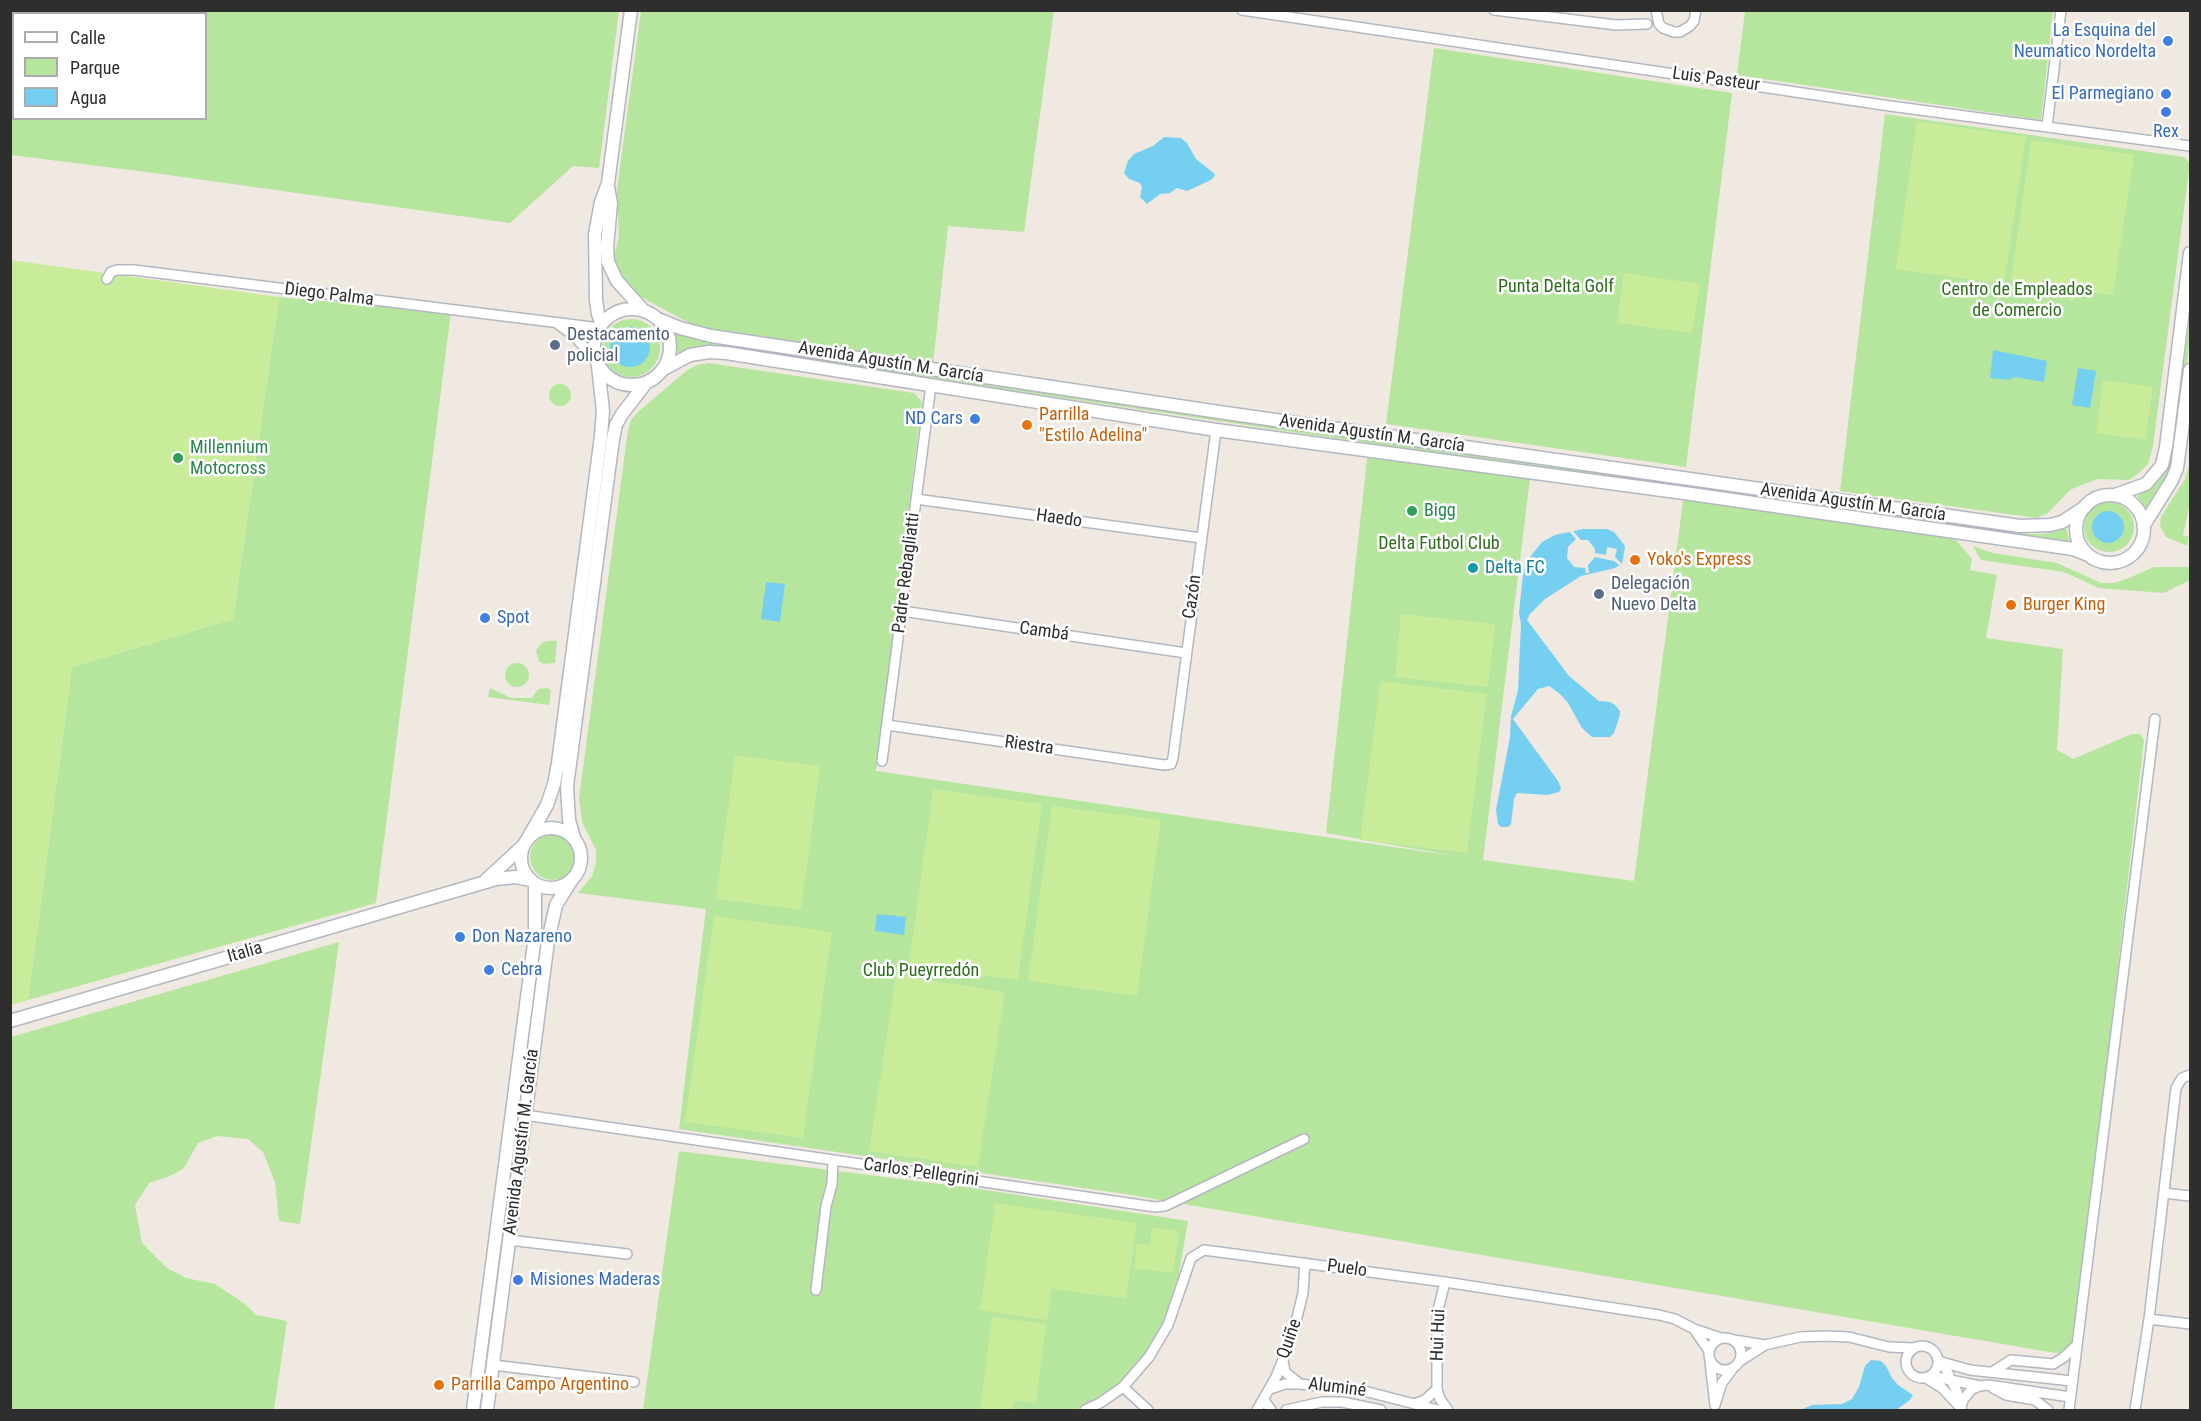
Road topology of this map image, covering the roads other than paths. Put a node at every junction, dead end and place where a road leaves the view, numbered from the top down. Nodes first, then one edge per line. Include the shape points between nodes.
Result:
1 (631, 10) edge
2 (1242, 10) edge
3 (1494, 10) edge
4 (1696, 10) edge
5 (2061, 10) edge
6 (1656, 12) edge
7 (1647, 24) junction
8 (1663, 28) junction
9 (2047, 127) junction
10 (2190, 146) edge
11 (608, 183) junction
12 (2190, 253) edge
13 (107, 279) dead end
14 (644, 311) junction
15 (658, 319) junction
16 (555, 323) junction
17 (601, 326) junction
18 (597, 363) junction
19 (662, 370) junction
20 (2190, 370) edge
21 (646, 383) junction
22 (931, 385) junction
23 (1216, 430) junction
24 (2115, 495) junction
25 (916, 499) junction
26 (2085, 507) junction
27 (2144, 525) junction
28 (1201, 538) junction
29 (2088, 555) junction
30 (902, 611) junction
31 (1186, 653) junction
32 (2155, 719) dead end
33 (887, 725) junction
34 (882, 761) dead end
35 (1171, 764) joint
36 (574, 838) junction
37 (526, 841) junction
38 (573, 878) junction
39 (533, 882) junction
40 (480, 884) junction
41 (10, 1021) edge
42 (2190, 1075) edge
43 (525, 1115) junction
44 (1304, 1139) dead end
45 (833, 1160) junction
46 (2164, 1193) junction
47 (2190, 1197) edge
48 (509, 1240) junction
49 (627, 1254) dead end
50 (1305, 1263) junction
51 (1445, 1282) junction
52 (816, 1290) dead end
53 (2149, 1319) junction
54 (2190, 1323) edge
55 (1694, 1329) junction
56 (1721, 1338) junction
57 (1734, 1340) junction
58 (1765, 1345) junction
59 (2077, 1345) junction
60 (1890, 1347) junction
61 (1913, 1348) junction
62 (1709, 1355) junction
63 (1283, 1360) junction
64 (1905, 1362) junction
65 (1941, 1362) junction
66 (1737, 1364) junction
67 (493, 1365) junction
68 (1992, 1372) junction
69 (1929, 1377) junction
70 (1951, 1380) junction
71 (2072, 1381) junction
72 (634, 1382) dead end
73 (1300, 1384) junction
74 (1984, 1386) junction
75 (1123, 1387) junction
76 (1270, 1389) junction
77 (1437, 1389) junction
78 (2070, 1397) junction
79 (1264, 1400) junction
80 (1414, 1404) junction
81 (1715, 1408) edge
82 (1961, 1409) edge
83 (473, 1410) edge
84 (487, 1410) edge
85 (1084, 1410) edge
86 (1148, 1410) edge
87 (1257, 1410) edge
88 (1271, 1410) edge
89 (1286, 1410) edge
90 (1381, 1410) edge
91 (1438, 1410) edge
92 (1448, 1410) edge
93 (2048, 1410) edge
94 (2069, 1410) edge
95 (2135, 1410) edge

1 - 11 main road
2 - 9 street, Luis Pasteur
3 - 7 street via 1616,25
4 - 8 street via 1694,21 1685,30
5 - 9 street
6 - 7 street
6 - 8 street
7 - 8 street
9 - 10 street, Luis Pasteur
11 - 14 main road via 608,262 617,281
11 - 17 main road via 595,234 596,300
12 - 24 main road via 2162,465 2146,484
13 - 16 street, Diego Palma via 111,272 134,270
14 - 15 main road
14 - 17 main road via 625,309
15 - 19 main road via 669,338 670,349
15 - 26 main road, Avenida Agustín M. García via 711,336 2020,526 2062,522
16 - 17 street, Diego Palma
16 - 18 street via 575,337
17 - 18 main road via 594,341
18 - 21 main road via 614,381 632,386
18 - 37 main road via 603,411 601,436 558,763 547,806
19 - 21 main road
19 - 22 main road, Avenida Agustín M. García via 690,355 709,352
20 - 27 main road via 2176,468
21 - 36 main road via 622,414 613,439 567,786
22 - 23 main road, Avenida Agustín M. García
22 - 25 street, Padre Rebagliatti
23 - 28 street, Cazón
23 - 29 main road, Avenida Agustín M. García via 1708,496 2073,549
24 - 26 main road via 2093,499
24 - 27 main road via 2136,507
25 - 28 street, Haedo
25 - 30 street, Padre Rebagliatti
26 - 29 main road via 2076,526 2077,537
27 - 29 main road via 2141,544 2126,559 2106,563
28 - 31 street, Cazón
30 - 31 street, Cambá
30 - 33 street, Padre Rebagliatti
31 - 35 street, Cazón
32 - 59 street
33 - 34 street, Padre Rebagliatti
33 - 35 street, Riestra
36 - 37 main road via 554,827 544,828
36 - 38 main road via 581,861
37 - 39 main road via 522,864
37 - 40 main road, Italia
38 - 39 main road via 557,887
38 - 43 main road, Avenida Agustín M. García via 551,921
39 - 40 main road, Italia via 504,877
39 - 83 main road, Avenida Agustín M. García via 535,936
40 - 41 main road, Italia
42 - 46 street via 2182,1078 2176,1088
43 - 45 street, Carlos Pellegrini
43 - 48 main road, Avenida Agustín M. García
44 - 45 street, Carlos Pellegrini via 1165,1206
45 - 52 street
46 - 47 street
46 - 53 street
48 - 49 street
48 - 67 main road, Avenida Agustín M. García
50 - 51 street, Puelo
50 - 63 street, Quiñe via 1299,1312
50 - 75 street, Puelo via 1212,1250 1197,1253 1188,1264 1157,1345
51 - 55 street, Puelo via 1659,1315
51 - 77 street, Hui Hui via 1438,1310
53 - 54 street
53 - 95 street
55 - 56 street, Puelo
55 - 62 street
56 - 57 street
56 - 62 street via 1713,1343
57 - 58 street
57 - 66 street via 1740,1347
58 - 60 street via 1826,1336 1869,1340
58 - 66 street
59 - 68 street via 2053,1364 2011,1360
59 - 71 street
60 - 61 street
60 - 64 street
61 - 64 street
61 - 65 street via 1929,1348
62 - 66 street via 1720,1370
62 - 81 street
63 - 73 street, Aluminé via 1285,1372
63 - 76 street, Quiñe
64 - 69 street via 1911,1376
65 - 68 street
65 - 69 street
65 - 70 street
66 - 81 street via 1722,1383
67 - 72 street
67 - 84 main road, Avenida Agustín M. García
68 - 71 street
69 - 70 street
69 - 82 street
70 - 74 street
70 - 82 street
71 - 78 street
73 - 76 street
73 - 80 street, Aluminé via 1368,1392
74 - 78 street
74 - 82 street via 1972,1389
74 - 93 street via 2035,1400
75 - 85 street, Puelo
75 - 86 street
76 - 79 street, Quiñe
77 - 80 street
77 - 92 street
78 - 94 street
79 - 87 street, Quiñe
79 - 88 street
80 - 91 street, Aluminé
89 - 90 street via 1342,1402

